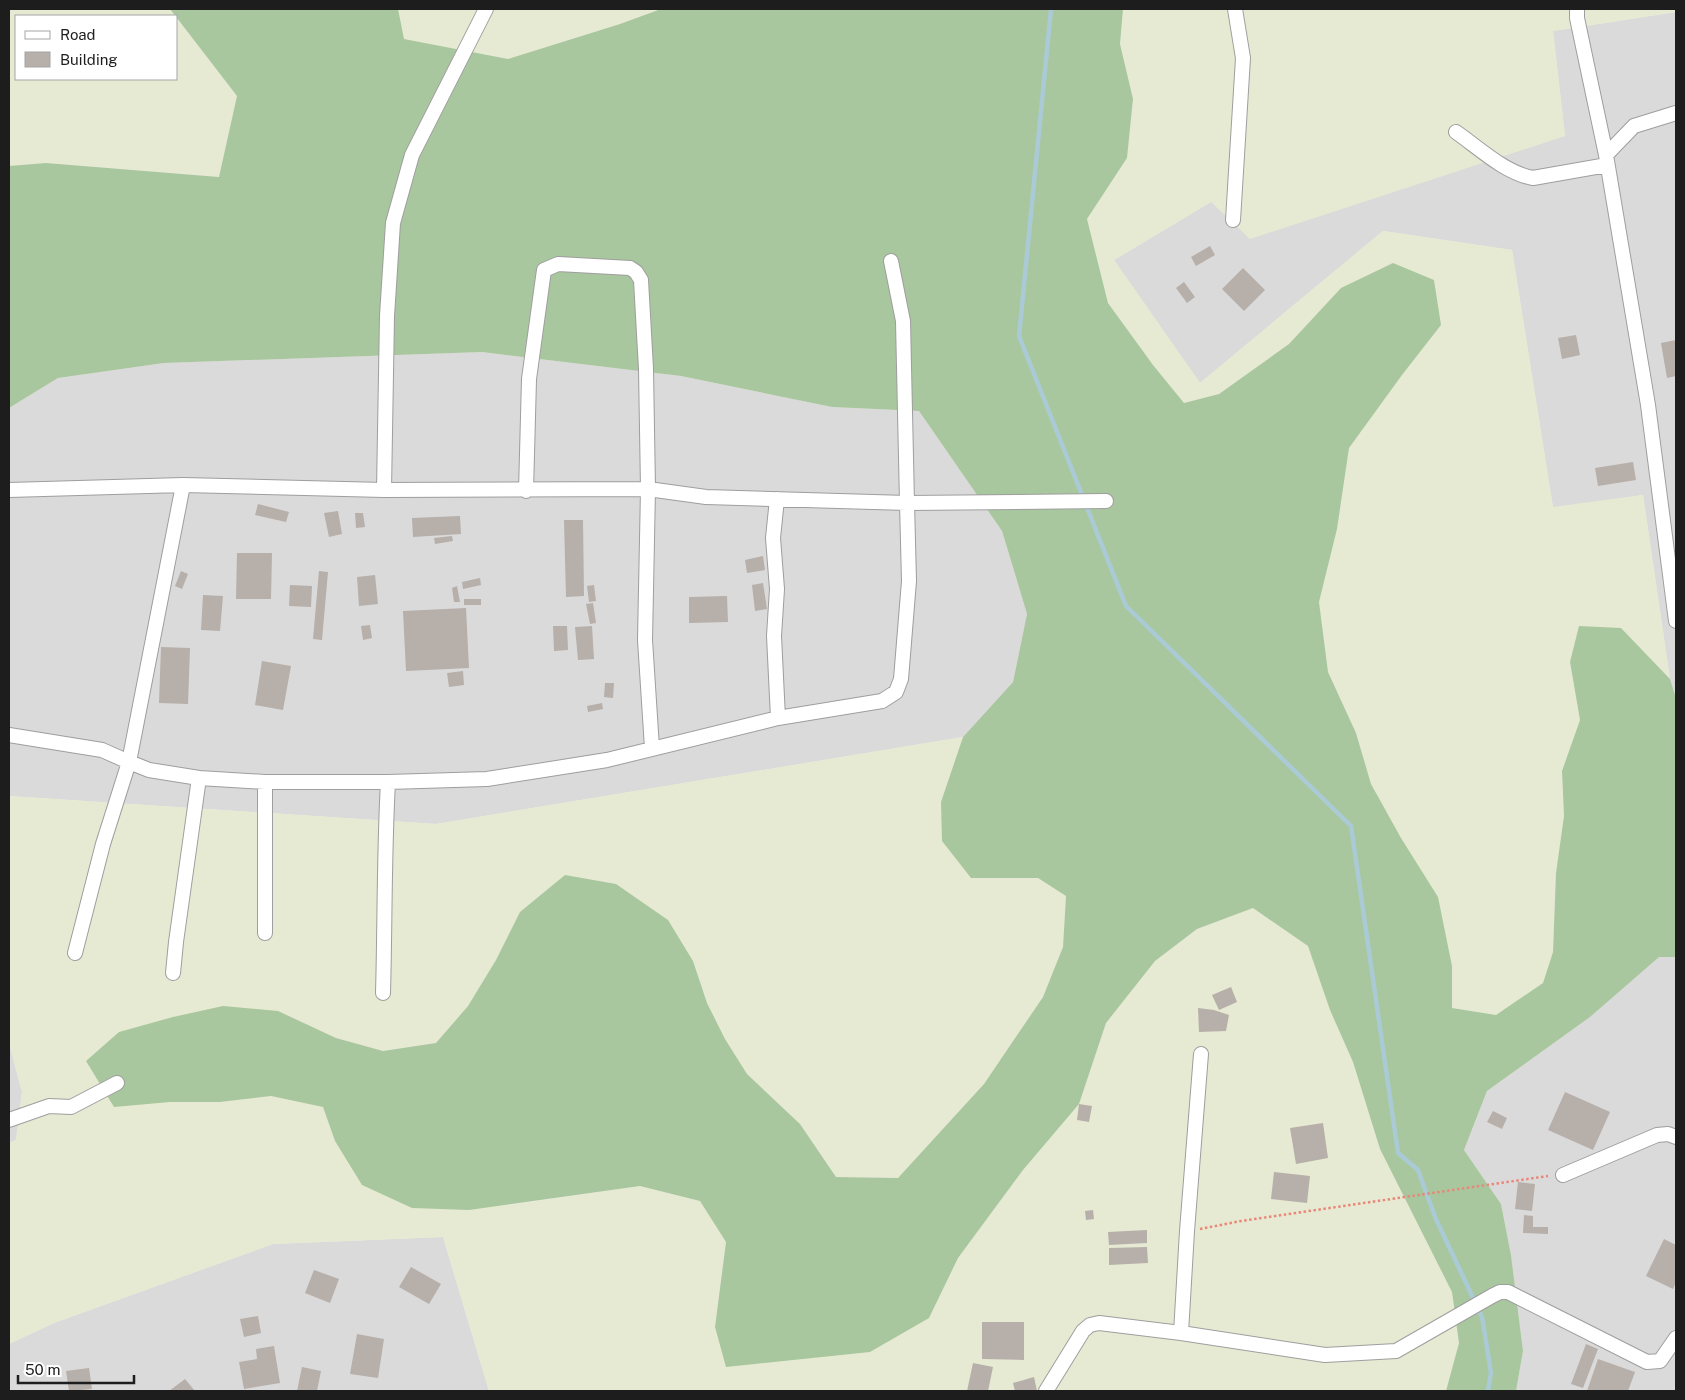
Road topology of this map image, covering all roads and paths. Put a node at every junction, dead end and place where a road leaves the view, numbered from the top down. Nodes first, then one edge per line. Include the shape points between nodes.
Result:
1 (486, 9) edge
2 (1236, 9) edge
3 (1577, 9) edge
4 (1676, 114) edge
5 (1456, 132) dead end
6 (1606, 160) junction
7 (1232, 220) dead end
8 (891, 262) dead end
9 (183, 485) junction
10 (648, 489) junction
11 (9, 490) edge
12 (384, 490) junction
13 (526, 491) junction
14 (777, 499) junction
15 (1106, 501) dead end
16 (907, 503) junction
17 (1676, 621) edge
18 (778, 718) junction
19 (9, 735) edge
20 (652, 748) junction
21 (128, 762) junction
22 (199, 778) junction
23 (265, 782) junction
24 (388, 782) junction
25 (265, 933) dead end
26 (75, 953) dead end
27 (173, 973) dead end
28 (383, 993) dead end
29 (1201, 1054) dead end
30 (116, 1084) dead end
31 (9, 1120) edge
32 (1676, 1137) edge
33 (1563, 1174) joint
34 (1187, 1231) junction
35 (1181, 1333) junction
36 (1676, 1338) edge
37 (1046, 1391) edge

1 - 12 street via 412,155 393,224 387,316
2 - 7 street via 1243,58
3 - 6 street
4 - 6 street via 1634,126
5 - 6 street via 1488,156 1533,178
6 - 17 street via 1648,405
8 - 16 street via 903,321
9 - 11 street
9 - 12 street
9 - 21 street
10 - 13 street
10 - 13 street via 646,369 640,280 630,268 558,264 544,270 530,369
10 - 14 street via 706,497
10 - 20 street via 645,640
12 - 13 street
14 - 16 street
14 - 18 street via 773,538 777,589 774,636
15 - 16 street
16 - 18 street via 909,581 901,679 896,692 882,701
18 - 20 street
19 - 21 street via 102,750
20 - 24 street via 607,760 487,779
21 - 22 street via 149,770
21 - 26 street
22 - 23 street
22 - 27 street
23 - 24 street
23 - 25 street
24 - 28 street
29 - 34 street
30 - 31 street via 71,1107 49,1106
32 - 33 street via 1657,1134
33 - 34 path
34 - 35 street
35 - 36 street via 1325,1355 1396,1351 1492,1296 1508,1292 1648,1362 1660,1361
35 - 37 street via 1099,1323 1090,1325

